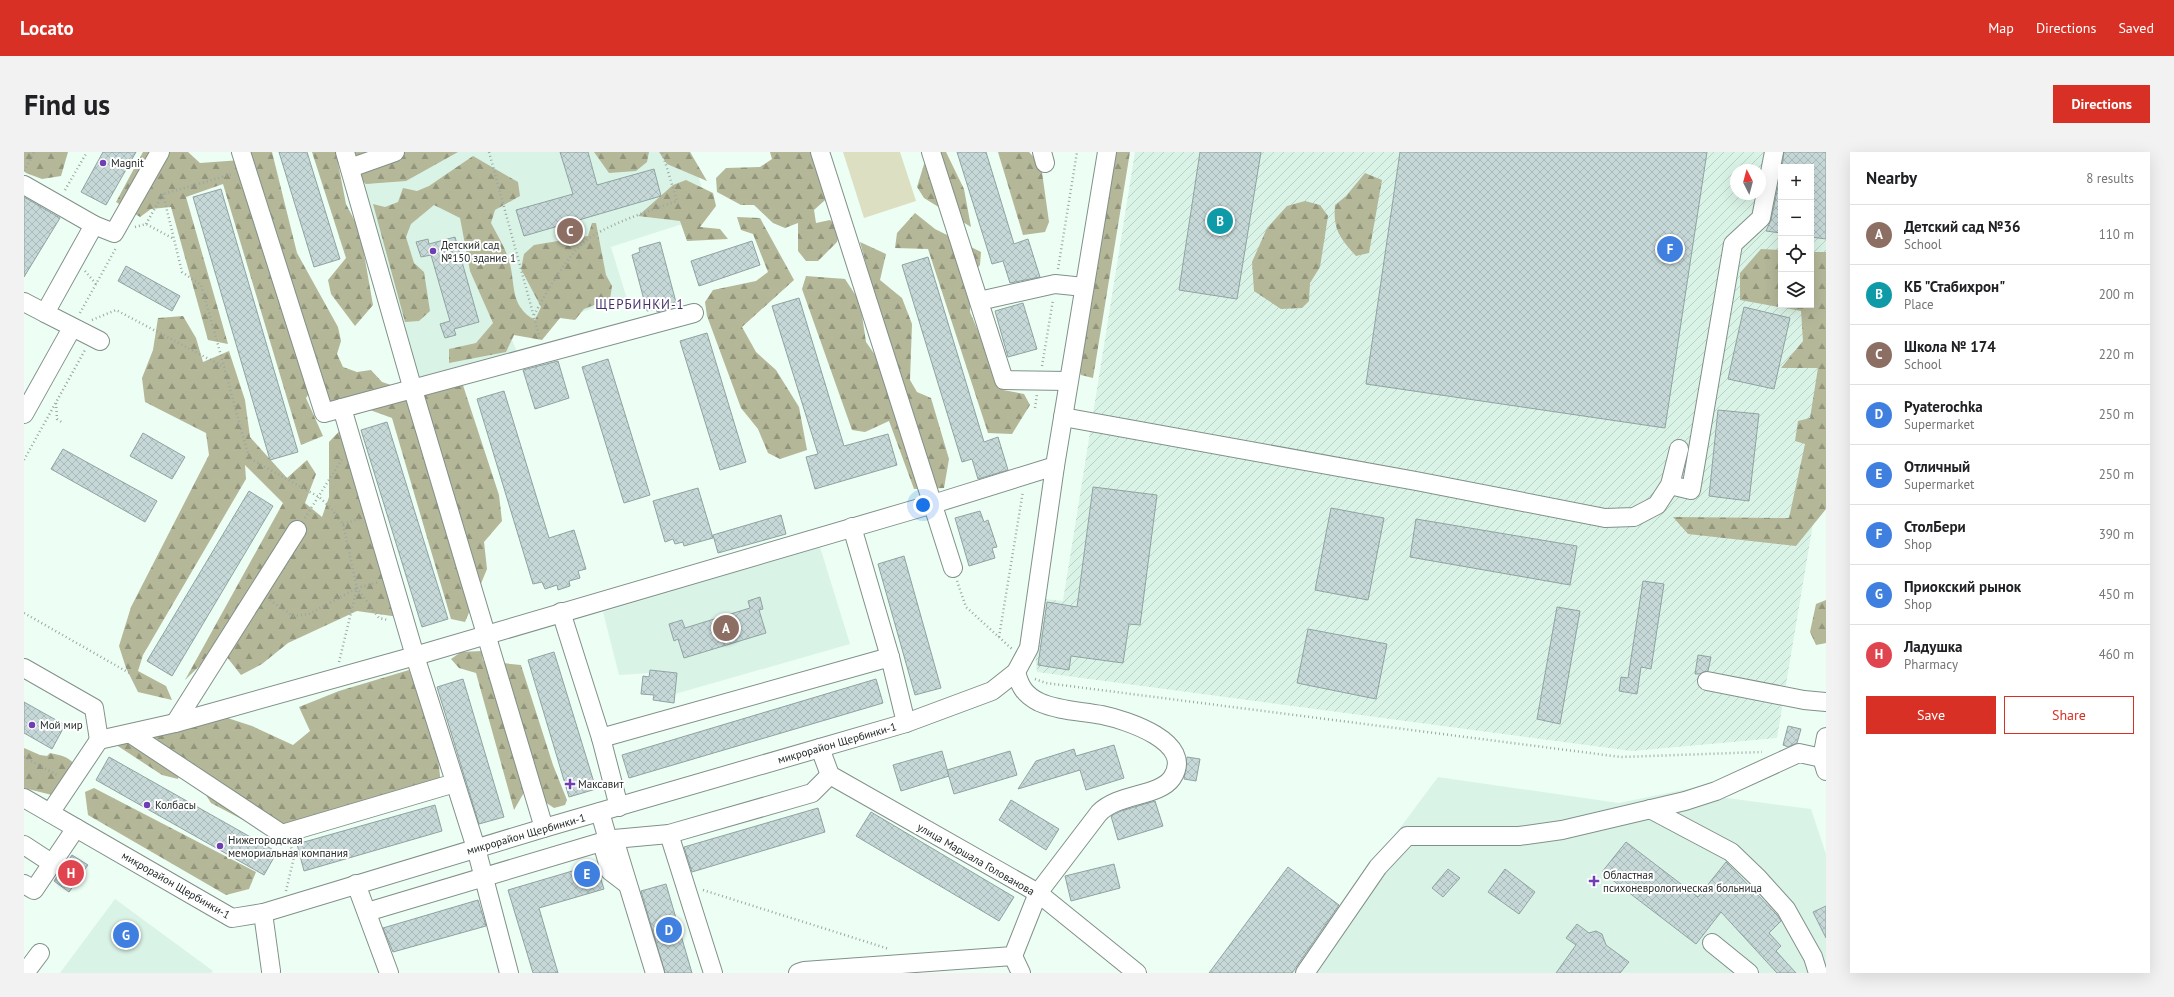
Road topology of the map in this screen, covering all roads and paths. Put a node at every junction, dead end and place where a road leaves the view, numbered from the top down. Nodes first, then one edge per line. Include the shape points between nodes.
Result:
1 (34, 152) edge
2 (86, 152) edge
3 (160, 152) edge
4 (241, 152) edge
5 (395, 152) edge
6 (489, 152) edge
7 (662, 152) edge
8 (820, 152) edge
9 (931, 152) edge
10 (1107, 152) edge
11 (1774, 152) edge
12 (348, 160) edge
13 (247, 170) junction
14 (24, 171) edge
15 (24, 185) edge
16 (163, 194) junction
17 (57, 203) junction
18 (94, 224) junction
19 (146, 224) junction
20 (114, 233) junction
21 (174, 239) junction
22 (1084, 287) junction
23 (979, 301) junction
24 (24, 302) edge
25 (45, 313) junction
26 (694, 313) dead end
27 (534, 315) junction
28 (72, 328) junction
29 (96, 339) joint
30 (544, 354) junction
31 (224, 367) junction
32 (1068, 381) junction
33 (413, 390) junction
34 (56, 402) junction
35 (342, 408) junction
36 (24, 414) edge
37 (1063, 417) junction
38 (63, 423) dead end
39 (352, 442) junction
40 (1679, 449) dead end
41 (24, 460) edge
42 (1055, 466) junction
43 (1025, 475) junction
44 (1670, 485) junction
45 (319, 497) junction
46 (933, 504) junction
47 (852, 527) junction
48 (298, 530) joint
49 (953, 568) joint
50 (392, 578) junction
51 (357, 588) junction
52 (258, 592) junction
53 (24, 612) edge
54 (561, 612) junction
55 (406, 625) junction
56 (487, 635) junction
57 (999, 637) junction
58 (415, 656) junction
59 (890, 657) junction
60 (1019, 665) junction
61 (24, 668) edge
62 (131, 674) dead end
63 (335, 678) junction
64 (1707, 681) dead end
65 (1826, 702) edge
66 (906, 723) junction
67 (175, 724) junction
68 (131, 734) junction
69 (1826, 737) edge
70 (601, 738) junction
71 (99, 740) junction
72 (820, 748) junction
73 (1767, 752) dead end
74 (24, 757) edge
75 (1824, 765) edge
76 (830, 775) junction
77 (70, 783) junction
78 (456, 783) junction
79 (24, 798) edge
80 (619, 807) junction
81 (1650, 809) junction
82 (600, 812) junction
83 (50, 813) junction
84 (76, 828) junction
85 (544, 828) junction
86 (287, 833) junction
87 (669, 834) junction
88 (608, 840) junction
89 (24, 846) edge
90 (476, 848) junction
91 (53, 864) junction
92 (483, 878) junction
93 (683, 883) junction
94 (24, 884) edge
95 (356, 884) junction
96 (1038, 893) junction
97 (282, 907) junction
98 (367, 912) junction
99 (262, 913) junction
100 (1712, 943) dead end
101 (894, 951) dead end
102 (40, 953) dead end
103 (1014, 956) junction
104 (271, 972) dead end
105 (1134, 972) edge
106 (25, 973) edge
107 (390, 973) edge
108 (509, 973) edge
109 (654, 973) edge
110 (713, 973) edge
111 (798, 973) edge
112 (1021, 973) edge
113 (1305, 973) edge
114 (1749, 973) edge
115 (1818, 973) edge

1 - 14 path
2 - 17 path
3 - 20 street
4 - 13 street
5 - 12 street
6 - 27 path
7 - 27 path via 677,202 634,216 593,235 571,256 551,284
8 - 46 street
9 - 23 street
10 - 22 street
11 - 44 street via 1761,218 1733,244 1691,490
12 - 33 street
13 - 16 path
13 - 35 street via 324,413
15 - 17 street
16 - 19 path
16 - 21 path
17 - 18 street
18 - 20 street
18 - 25 street
19 - 20 path
19 - 21 path
20 - 28 path via 122,237
21 - 31 path via 182,272 201,286
22 - 23 street via 1055,284
22 - 32 street
23 - 32 street via 1004,380
24 - 25 street
25 - 28 street
26 - 30 street
27 - 30 path
28 - 29 street
28 - 31 path via 116,310
28 - 36 street
29 - 34 path
30 - 33 street
31 - 45 path via 249,458
32 - 37 street
33 - 35 street
33 - 56 street
34 - 38 path via 57,419
34 - 41 path
35 - 39 street
37 - 42 street
37 - 44 street via 1605,518 1634,517 1658,505
39 - 45 path
39 - 50 street
40 - 44 street
42 - 43 street
42 - 60 street via 1029,648
43 - 46 street
43 - 57 path
45 - 48 path
45 - 51 path via 331,508 342,524
46 - 47 street
46 - 49 street
47 - 54 street
47 - 59 street
48 - 52 street
49 - 57 path via 966,607
50 - 51 path
50 - 55 street
51 - 52 path via 309,614 293,616
51 - 55 path via 379,618
51 - 63 path
52 - 67 street
53 - 62 path
54 - 56 street
54 - 70 street
55 - 58 street
56 - 58 street
56 - 85 street
57 - 60 path
58 - 63 street
58 - 78 street
59 - 66 street
59 - 70 street
60 - 66 street, микрорайон Щербинки-1 via 992,691
60 - 73 path via 1046,683 1621,757
60 - 96 street via 1024,692 1039,702 1057,708 1102,715 1134,725 1169,744 1177,758 1177,767 1166,784 1119,800 1104,808
61 - 71 street via 94,708
63 - 67 street
64 - 65 street
66 - 72 street, микрорайон Щербинки-1
67 - 68 street
68 - 71 street
68 - 86 street via 282,834
69 - 75 street
70 - 80 street
71 - 77 street
72 - 76 street
72 - 80 street, микрорайон Щербинки-1
74 - 77 path
75 - 81 street via 1799,753 1716,791
76 - 87 street via 812,793
76 - 96 street, улица Маршала Голованова
77 - 83 street
78 - 86 street
78 - 90 street
79 - 83 street
80 - 82 street, микрорайон Щербинки-1
81 - 113 street via 1562,830 1520,836 1407,836 1378,867
81 - 115 street via 1731,852 1758,878 1786,909 1813,957
82 - 85 street, микрорайон Щербинки-1
82 - 88 street
83 - 84 street, микрорайон Щербинки-1
84 - 91 street
84 - 99 street, микрорайон Щербинки-1 via 232,918
85 - 90 street, микрорайон Щербинки-1
86 - 97 path via 294,857
87 - 88 street
87 - 93 street
88 - 92 street
88 - 109 street via 628,884
89 - 91 street
90 - 92 street
90 - 95 street, микрорайон Щербинки-1
91 - 94 street via 34,890
92 - 98 street
92 - 108 street
93 - 101 path
93 - 110 street
95 - 97 street, микрорайон Щербинки-1
95 - 98 street
96 - 103 street
96 - 105 street, улица Маршала Голованова
97 - 99 street, микрорайон Щербинки-1
98 - 107 street
99 - 104 street
100 - 114 street
102 - 106 street
103 - 111 street
103 - 112 street

